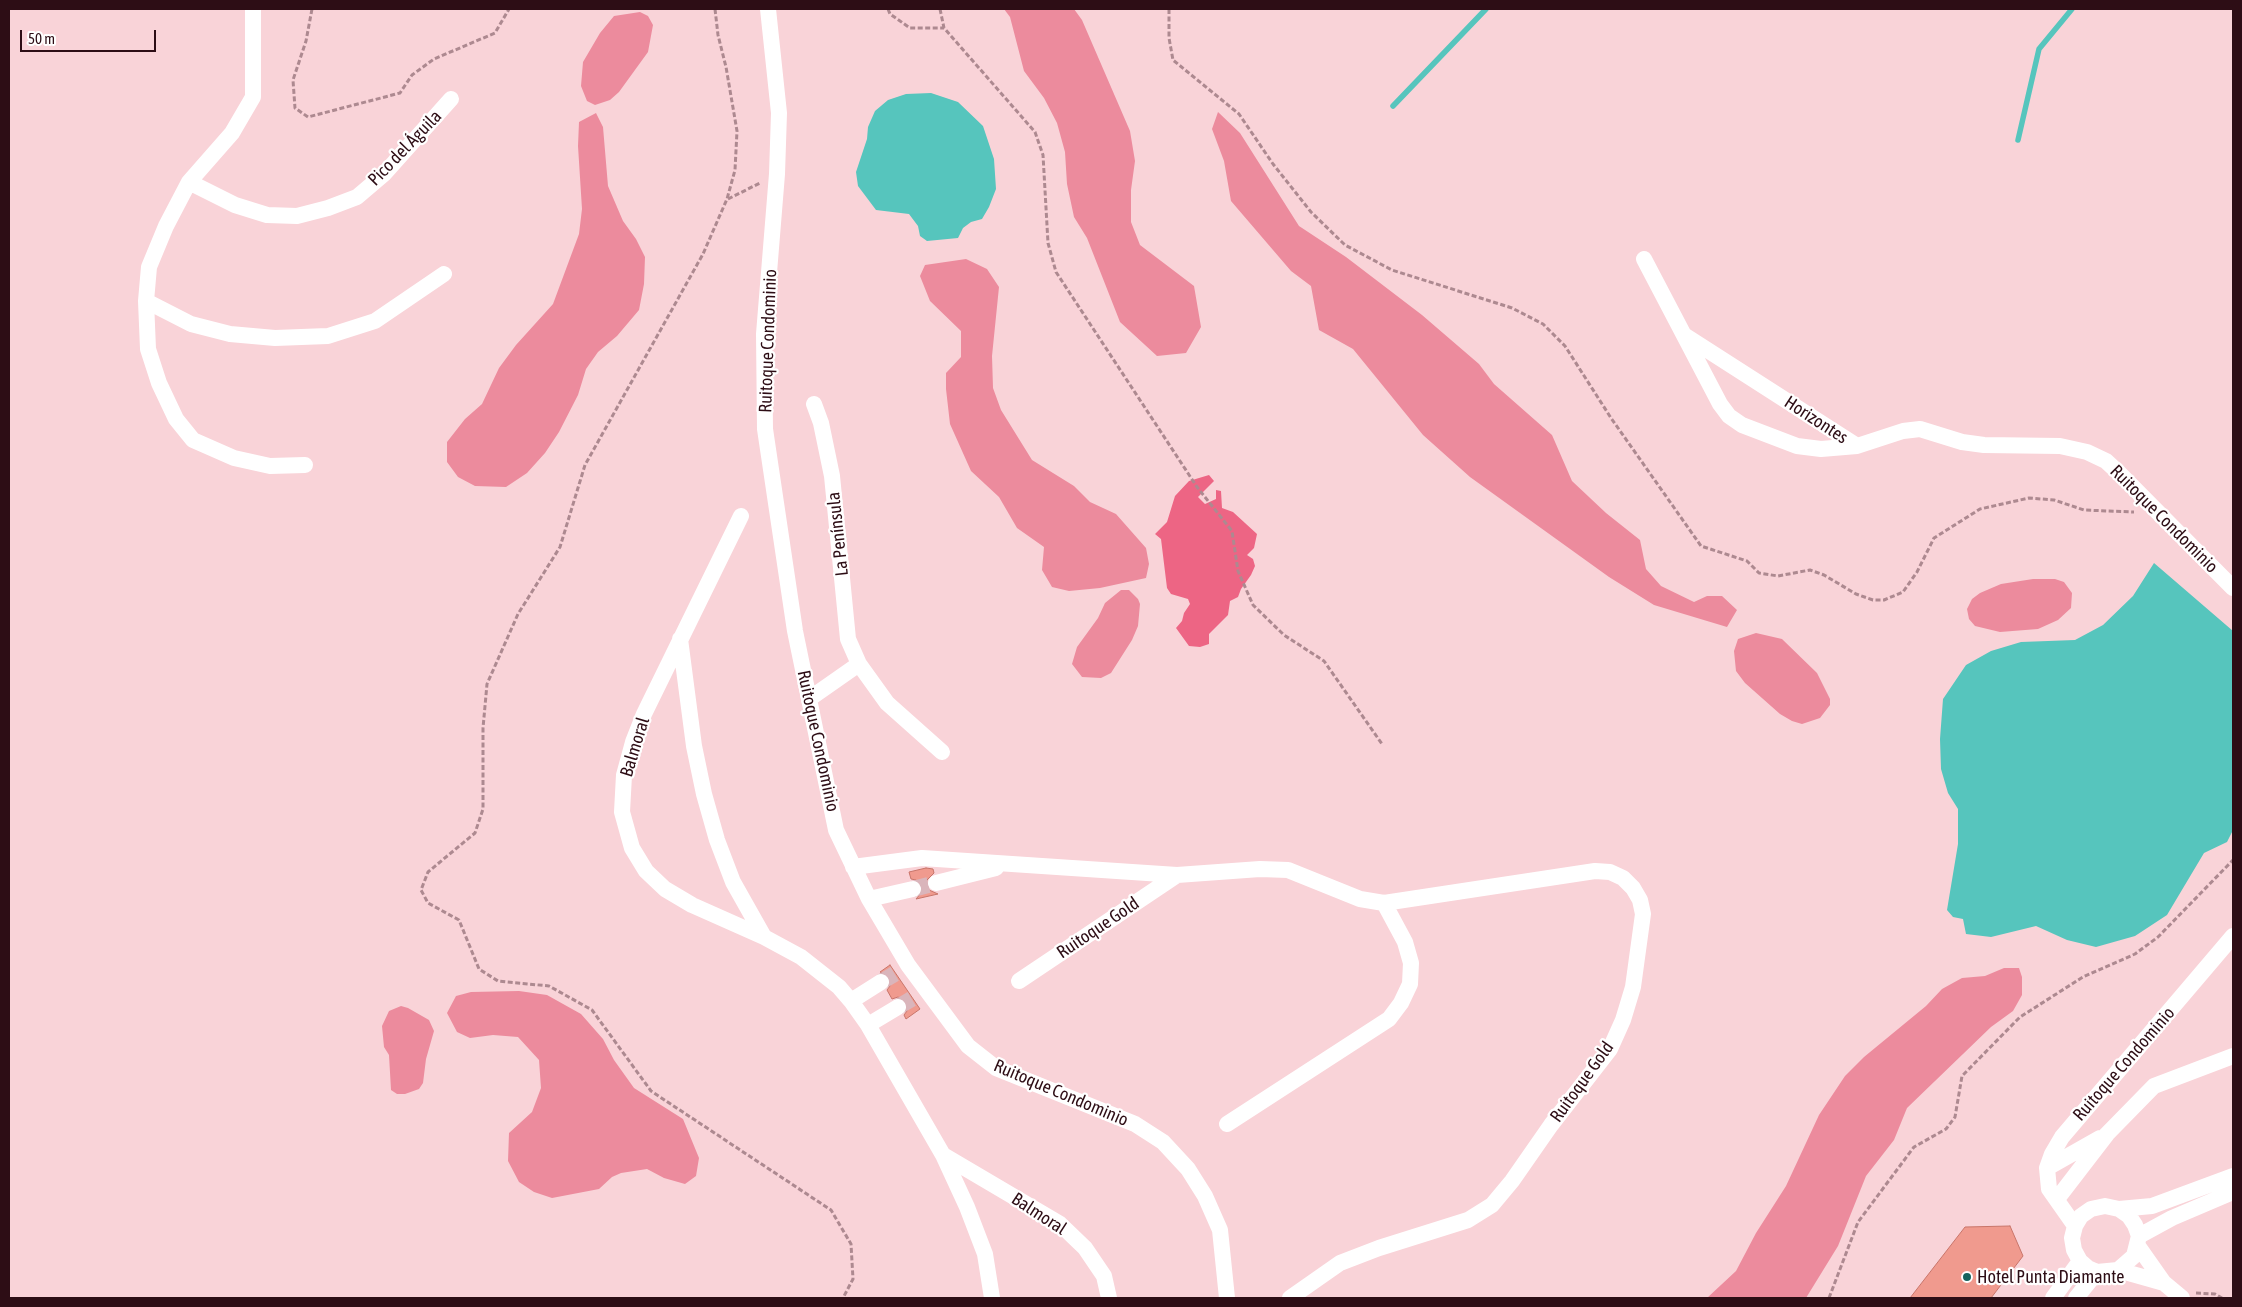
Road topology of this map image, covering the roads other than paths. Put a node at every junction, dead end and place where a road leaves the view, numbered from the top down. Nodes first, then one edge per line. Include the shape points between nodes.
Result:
1 (253, 9) edge
2 (768, 9) edge
3 (451, 100) dead end
4 (189, 182) junction
5 (1644, 259) dead end
6 (444, 274) dead end
7 (146, 301) junction
8 (1683, 334) junction
9 (814, 404) dead end
10 (1857, 446) junction
11 (305, 465) dead end
12 (741, 516) dead end
13 (2233, 588) edge
14 (680, 639) junction
15 (859, 664) junction
16 (809, 699) junction
17 (942, 752) dead end
18 (1011, 864) junction
19 (853, 867) junction
20 (1177, 875) junction
21 (936, 883) tunnel mouth
22 (913, 889) tunnel mouth
23 (869, 899) junction
24 (1384, 903) junction
25 (2233, 936) edge
26 (764, 937) junction
27 (1019, 981) dead end
28 (881, 982) tunnel mouth
29 (851, 1001) junction
30 (898, 1007) tunnel mouth
31 (868, 1025) junction
32 (2233, 1056) edge
33 (1228, 1124) dead end
34 (2106, 1134) junction
35 (943, 1155) junction
36 (2046, 1168) junction
37 (2233, 1176) edge
38 (2233, 1192) edge
39 (2058, 1201) junction
40 (2091, 1209) junction
41 (2119, 1209) junction
42 (2075, 1226) junction
43 (2138, 1241) junction
44 (2080, 1261) junction
45 (2118, 1270) junction
46 (2097, 1272) junction
47 (2164, 1283) junction
48 (2187, 1297) edge
49 (992, 1298) edge
50 (1109, 1298) edge
51 (1227, 1298) edge
52 (1290, 1298) edge
53 (2053, 1298) edge
54 (2076, 1298) edge

1 - 4 street via 253,98 232,133
2 - 16 street, Ruitoque Condominio via 779,113 764,334 765,429 795,631
3 - 4 street, Pico del Águila via 384,174 357,196 328,208 297,216 267,214 234,205
4 - 7 street via 149,267
5 - 8 street, Horizontes
6 - 7 street via 375,321 328,336 275,338 230,334 191,324
7 - 11 street via 148,348 158,383 176,419 193,440 243,460 270,466
8 - 10 street, Horizontes
8 - 10 street, Horizontes via 1728,416 1742,425 1797,446 1840,450
9 - 15 street, La Península via 832,476 848,639
10 - 13 street, Ruitoque Condominio via 1920,429 1984,445 2060,446 2078,450 2106,461
12 - 14 street, Balmoral
14 - 26 street, Balmoral via 694,746 707,803 733,882
14 - 26 street, Balmoral via 633,742 624,775 624,820 632,848 646,871 665,889 692,905
15 - 16 street
15 - 17 street, La Península via 888,703
16 - 19 street, Ruitoque Condominio via 836,830
18 - 19 street, Ruitoque Gold via 922,858
18 - 20 street, Ruitoque Gold
18 - 21 street, Ruitoque Gold
19 - 23 street, Ruitoque Condominio
20 - 24 street, Ruitoque Gold via 1288,870 1360,899
20 - 27 street, Ruitoque Gold
22 - 23 street
23 - 51 street, Ruitoque Condominio via 902,969 919,994 968,1046 996,1068 1135,1124 1163,1142 1188,1169 1205,1196 1220,1230
24 - 33 street via 1405,942 1410,963 1410,984 1401,1003 1389,1019
24 - 52 street, Ruitoque Gold via 1595,871 1610,872 1633,888 1643,914 1633,986 1610,1049 1492,1205 1468,1220 1340,1263
25 - 36 street, Ruitoque Condominio via 2062,1137
26 - 29 street, Balmoral via 822,972
28 - 29 street
29 - 31 street, Balmoral
30 - 31 street
31 - 35 street, Balmoral
32 - 34 street via 2154,1086
34 - 36 street
34 - 39 street
35 - 49 street, Balmoral via 985,1254
35 - 50 street, Balmoral via 1060,1224 1085,1248 1104,1276
36 - 39 street via 2048,1188
37 - 41 street via 2152,1206
38 - 43 street via 2172,1218
39 - 40 street
39 - 42 street
40 - 41 street via 2105,1206
40 - 42 street
41 - 43 street via 2136,1224
42 - 44 street via 2072,1238
43 - 45 street via 2131,1260
43 - 47 street
44 - 46 street
44 - 53 street
45 - 46 street
45 - 47 street
46 - 54 street
47 - 48 street

